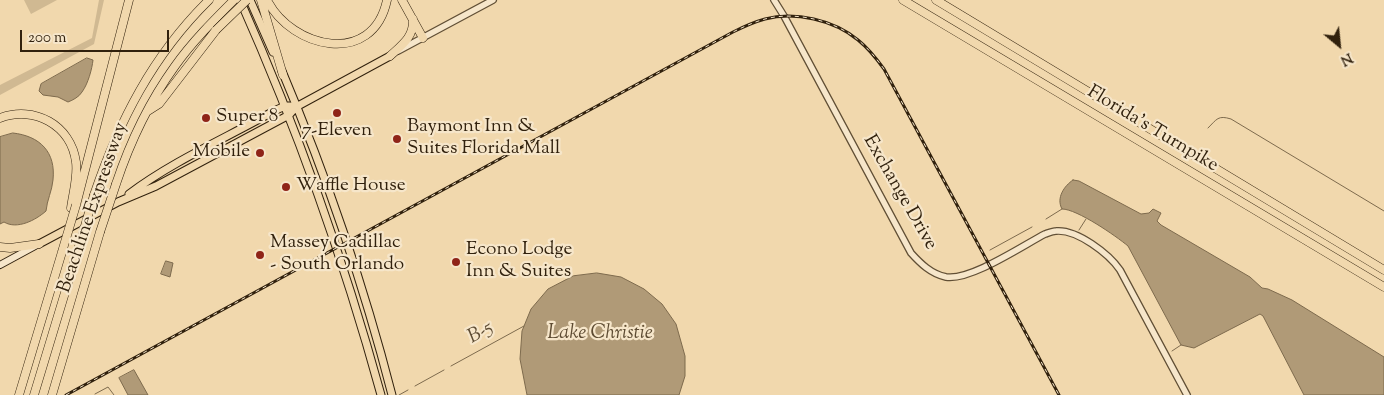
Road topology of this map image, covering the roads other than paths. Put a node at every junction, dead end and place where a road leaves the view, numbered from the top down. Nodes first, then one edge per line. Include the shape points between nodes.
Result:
1 (129, 0) edge
2 (234, 0) edge
3 (240, 0) edge
4 (249, 0) edge
5 (261, 0) edge
6 (267, 0) edge
7 (387, 0) edge
8 (402, 0) edge
9 (493, 0) edge
10 (774, 0) edge
11 (903, 0) edge
12 (936, 0) edge
13 (207, 2) edge
14 (413, 20) junction
15 (423, 38) junction
16 (390, 56) junction
17 (283, 75) junction
18 (285, 106) junction
19 (296, 107) junction
20 (147, 112) junction
21 (289, 115) junction
22 (0, 118) edge
23 (118, 202) junction
24 (73, 207) junction
25 (39, 244) junction
26 (0, 247) edge
27 (0, 265) edge
28 (1384, 270) edge
29 (1384, 287) edge
30 (350, 290) junction
31 (367, 308) junction
32 (52, 392) edge
33 (19, 395) edge
34 (34, 395) edge
35 (381, 395) edge
36 (392, 395) edge
37 (1187, 395) edge

1 - 24 highway
2 - 20 highway, Beachline Expressway via 174,67
3 - 18 main road
4 - 17 main road
4 - 20 highway, bridge via 216,30 159,104
5 - 17 highway
6 - 7 highway via 284,23 298,34 326,44 336,44 354,40 370,30 381,16
8 - 14 highway
9 - 15 street
10 - 37 street, Exchange Drive via 911,253 920,263 946,277 960,276 975,272 1045,234 1056,231 1075,235 1112,258
11 - 29 highway, Florida's Turnpike
12 - 28 highway, Florida's Turnpike
13 - 34 highway, Beachline Expressway, bridge via 177,35 140,87 113,143
14 - 15 highway
14 - 16 highway via 411,34
15 - 16 street
16 - 19 main road
17 - 19 main road
18 - 19 main road
18 - 21 main road
18 - 23 main road via 146,182
19 - 21 main road
19 - 31 main road
20 - 32 highway, Beachline Expressway, bridge via 127,151
21 - 23 main road via 156,186
21 - 30 main road
22 - 24 highway via 34,115 50,121 63,133 72,148 76,165
23 - 25 main road
24 - 33 highway, bridge
25 - 26 highway
25 - 27 main road
30 - 31 main road
30 - 35 main road
31 - 36 main road

